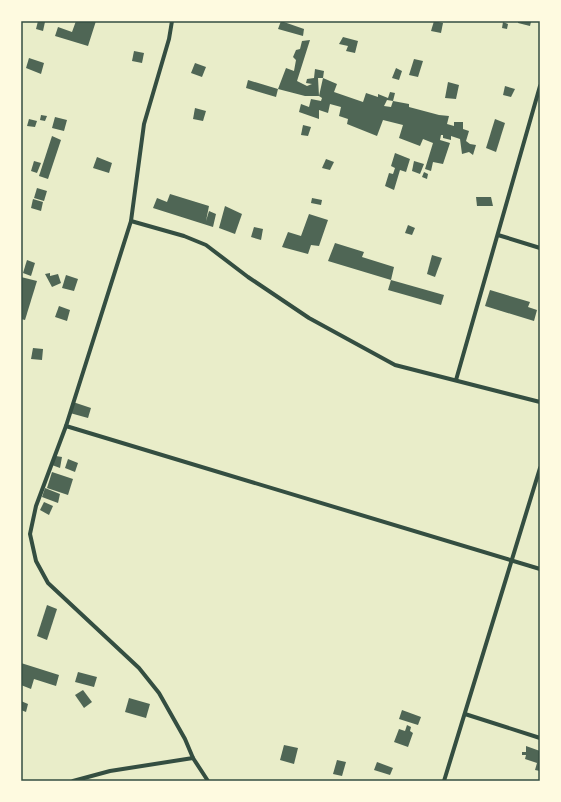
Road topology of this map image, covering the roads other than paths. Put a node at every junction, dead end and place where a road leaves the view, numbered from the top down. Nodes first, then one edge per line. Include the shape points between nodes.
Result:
1 (172, 21) edge
2 (540, 86) edge
3 (130, 221) junction
4 (498, 235) junction
5 (540, 248) edge
6 (456, 380) junction
7 (540, 402) edge
8 (66, 426) junction
9 (540, 468) edge
10 (512, 561) junction
11 (540, 569) edge
12 (465, 714) junction
13 (540, 738) edge
14 (193, 758) junction
15 (74, 781) edge
16 (208, 781) edge
17 (444, 781) edge

1 - 3 street via 144,124
2 - 4 street
3 - 6 street via 206,245 309,318 395,365
3 - 8 street
4 - 5 street
4 - 6 street
6 - 7 street
8 - 10 street
8 - 14 street via 36,506 30,534 36,562 48,583 139,668 159,693
9 - 10 street
10 - 11 street
10 - 12 street
12 - 13 street
12 - 17 street
14 - 15 street via 110,771
14 - 16 street

